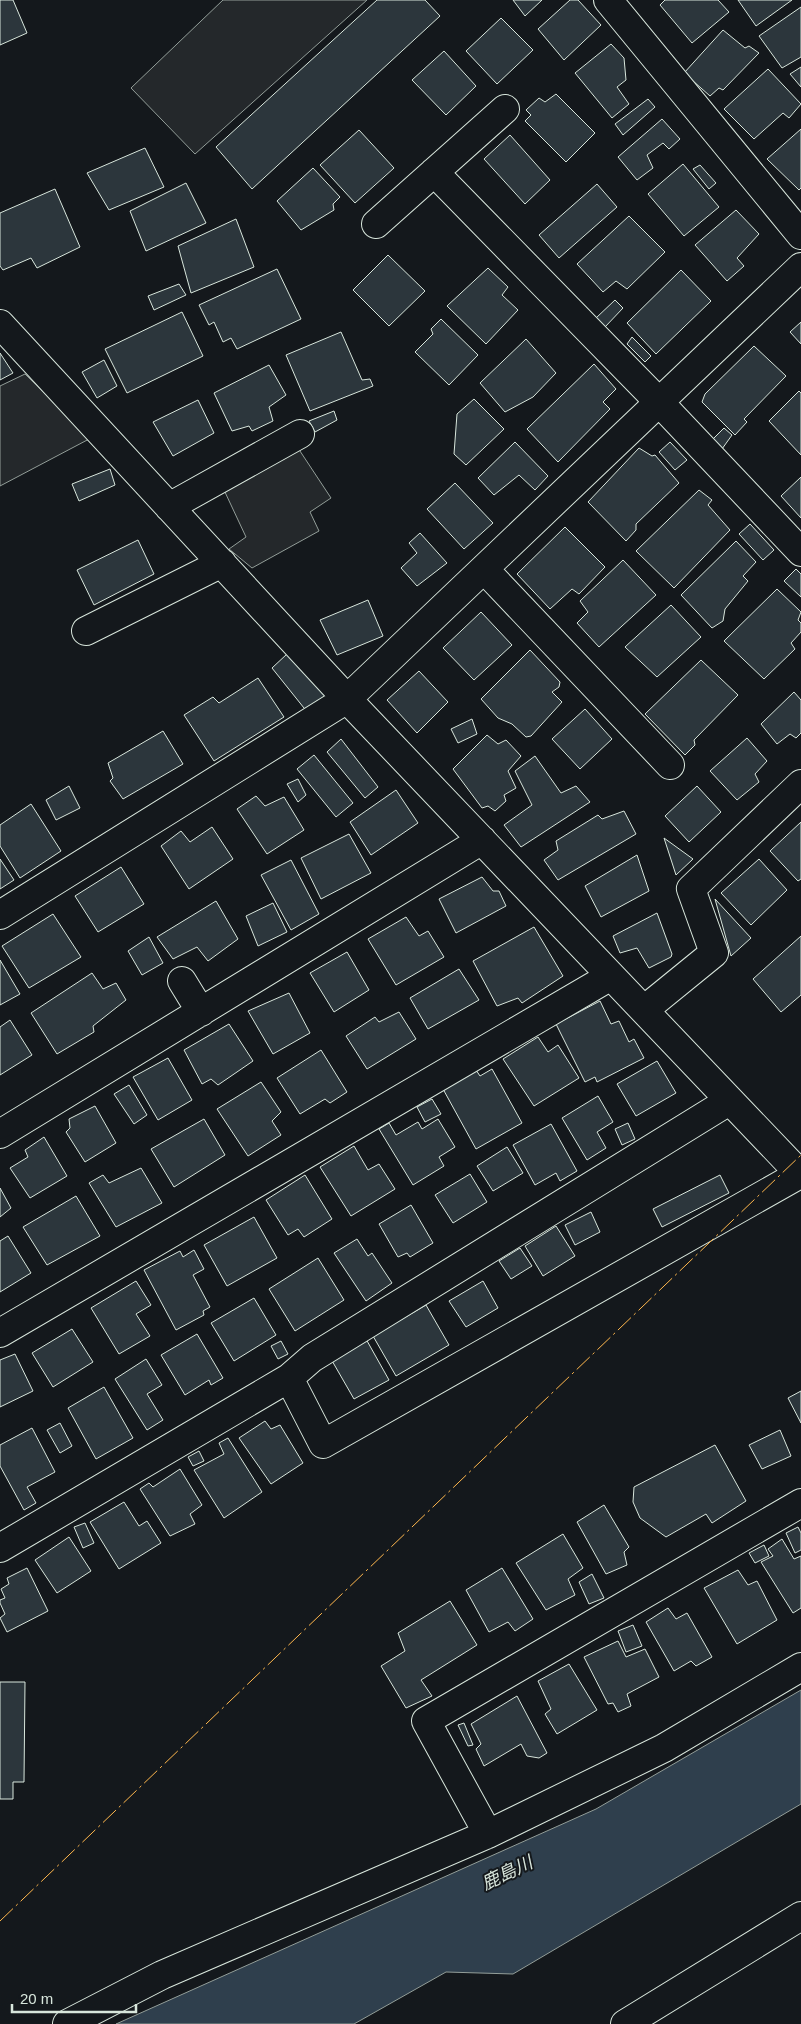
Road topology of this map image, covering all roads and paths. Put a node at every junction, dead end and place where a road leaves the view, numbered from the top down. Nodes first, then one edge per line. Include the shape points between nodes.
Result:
1 (608, 0) edge
2 (505, 109) dead end
3 (434, 172) junction
4 (376, 224) dead end
5 (801, 235) edge
6 (801, 267) edge
7 (0, 324) edge
8 (659, 402) junction
9 (300, 434) dead end
10 (169, 506) junction
11 (801, 552) edge
12 (222, 563) junction
13 (484, 569) junction
14 (86, 632) dead end
15 (347, 698) junction
16 (670, 765) dead end
17 (801, 784) edge
18 (482, 840) junction
19 (0, 915) edge
20 (611, 976) junction
21 (182, 981) dead end
22 (644, 1010) junction
23 (201, 1012) junction
24 (729, 1101) junction
25 (0, 1134) edge
26 (800, 1175) edge
27 (0, 1333) edge
28 (289, 1378) junction
29 (801, 1503) edge
30 (0, 1548) edge
31 (801, 1667) edge
32 (488, 1834) junction
33 (801, 1916) edge
34 (67, 2024) edge
35 (625, 2024) edge

1 - 5 street
2 - 3 street
3 - 4 street
3 - 8 street
6 - 8 street
7 - 10 street
8 - 11 street
8 - 13 street
9 - 10 street
10 - 12 street
12 - 14 street
12 - 15 street
13 - 15 street
13 - 16 street
15 - 18 street
15 - 19 street
17 - 22 street via 691,890 714,953
18 - 20 street
18 - 23 street
20 - 22 street
20 - 27 street
21 - 23 street
22 - 24 street
23 - 25 street
24 - 26 street
24 - 28 street via 312,1358
26 - 28 street via 323,1444
28 - 30 street
29 - 32 street via 426,1721
31 - 32 street via 664,1748
32 - 34 street via 162,1975
33 - 35 street

